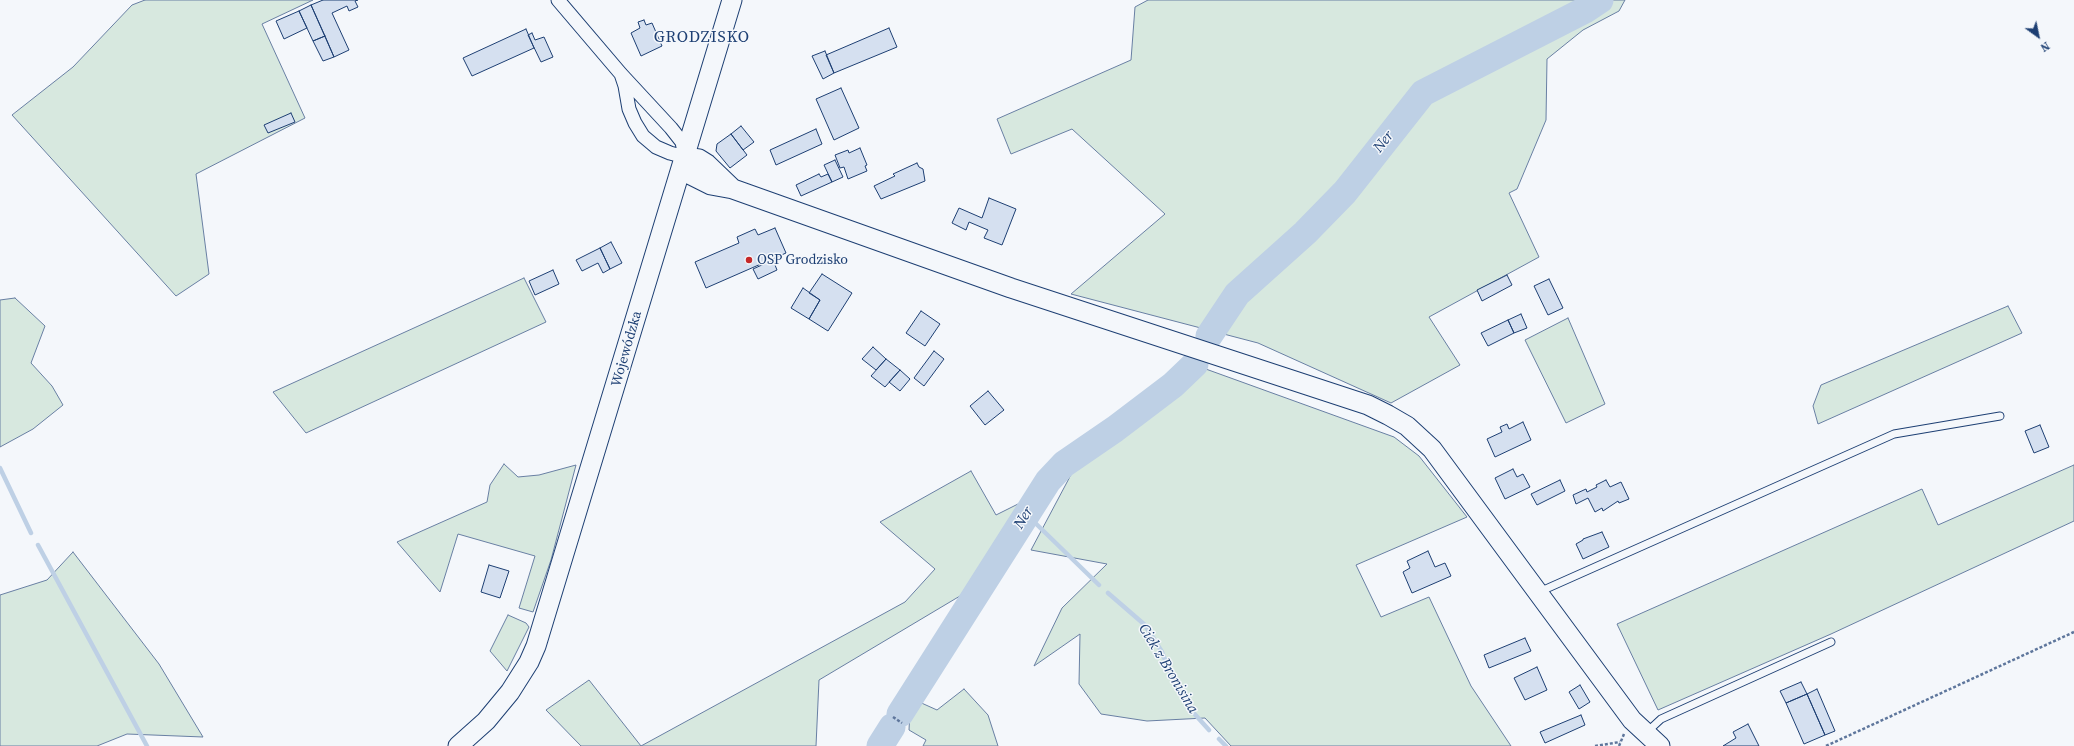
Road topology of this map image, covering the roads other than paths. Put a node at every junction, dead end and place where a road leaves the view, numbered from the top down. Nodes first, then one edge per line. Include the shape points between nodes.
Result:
1 (558, 0) edge
2 (732, 0) edge
3 (621, 74) junction
4 (684, 157) junction
5 (2000, 416) dead end
6 (1538, 592) junction
7 (1831, 642) dead end
8 (1635, 728) junction
9 (458, 746) edge
10 (1660, 746) edge

1 - 3 street
2 - 4 street, Wojewódzka
3 - 4 street via 682,142
3 - 4 street via 629,109 643,136 656,147
4 - 6 street via 691,175 711,185 733,189 1011,288 1368,405 1388,415 1407,426 1432,449
4 - 9 street, Wojewódzka via 548,614 529,662 510,692 486,721
5 - 6 lane via 1894,434
6 - 8 street
7 - 8 lane via 1661,719
8 - 10 street

